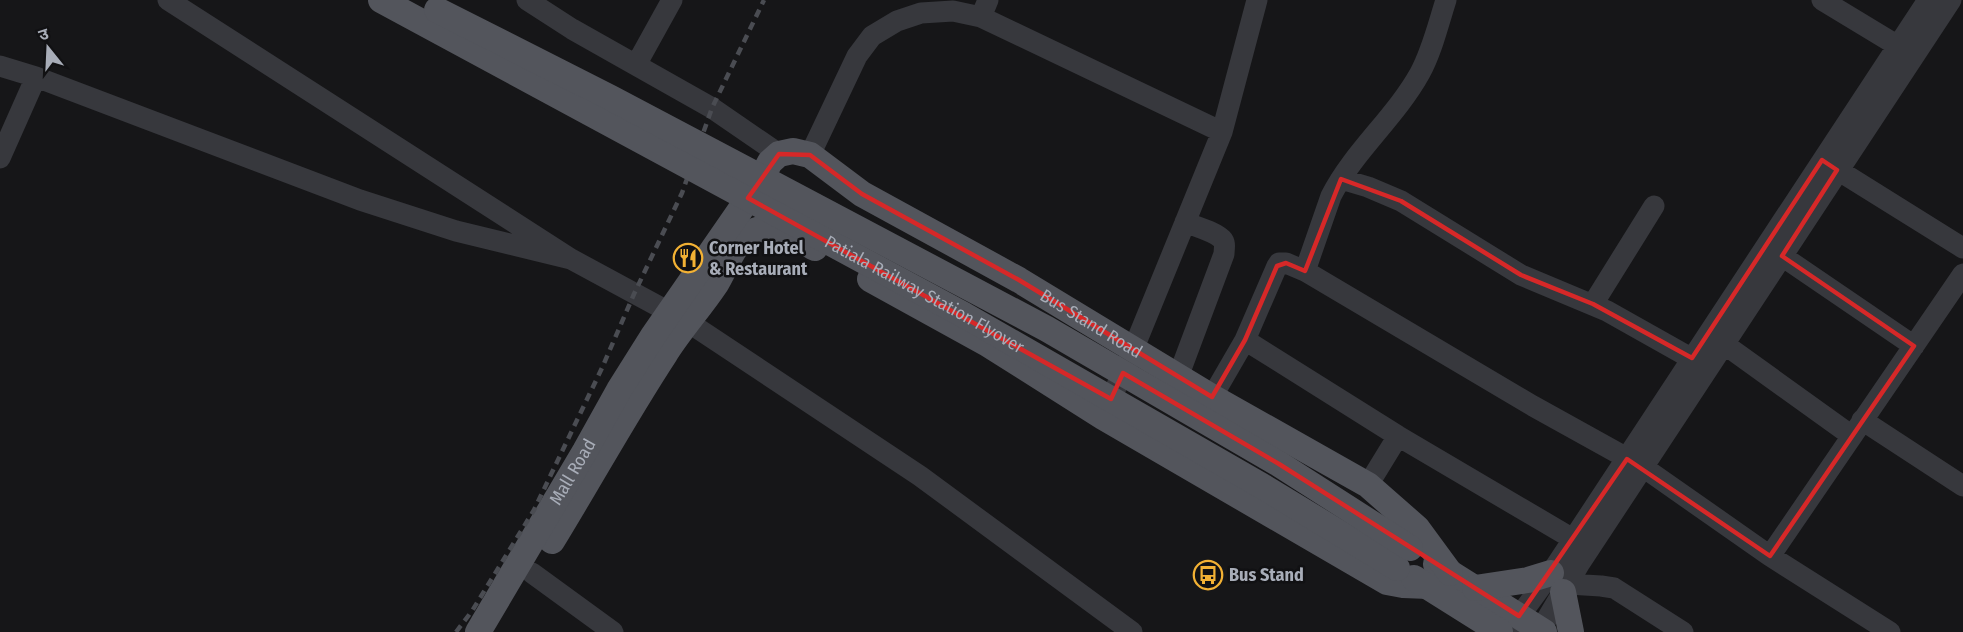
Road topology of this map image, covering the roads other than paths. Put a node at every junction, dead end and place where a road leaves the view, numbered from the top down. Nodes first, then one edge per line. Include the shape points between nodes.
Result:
1 (168, 0) edge
2 (381, 0) edge
3 (419, 0) edge
4 (527, 0) edge
5 (672, 0) edge
6 (1257, 0) edge
7 (1446, 0) edge
8 (1822, 0) edge
9 (1928, 0) edge
10 (1951, 0) edge
11 (985, 9) edge
12 (1898, 46) junction
13 (636, 65) junction
14 (0, 66) edge
15 (36, 77) junction
16 (1222, 132) junction
17 (779, 154) junction
18 (810, 155) junction
19 (0, 158) edge
20 (1830, 165) junction
21 (1341, 179) junction
22 (1653, 206) dead end
23 (1185, 222) junction
24 (1963, 248) edge
25 (1782, 256) junction
26 (571, 259) junction
27 (1305, 271) junction
28 (1961, 283) edge
29 (1593, 304) junction
30 (679, 317) junction
31 (1245, 340) junction
32 (1724, 344) junction
33 (1914, 346) junction
34 (1133, 350) junction
35 (666, 352) joint
36 (1700, 363) junction
37 (1178, 377) junction
38 (1212, 397) junction
39 (1102, 417) junction
40 (1857, 428) junction
41 (1398, 436) junction
42 (1635, 463) junction
43 (1368, 484) junction
44 (1963, 486) edge
45 (1573, 539) junction
46 (1770, 556) junction
47 (1403, 558) junction
48 (532, 573) junction
49 (1560, 583) junction
50 (1443, 586) junction
51 (1475, 588) junction
52 (1509, 627) edge
53 (1541, 631) edge
54 (478, 632) edge
55 (499, 632) edge
56 (613, 632) edge
57 (1132, 632) edge
58 (1464, 632) edge
59 (1571, 632) edge
60 (1683, 632) edge
61 (1890, 632) edge

1 - 26 street
2 - 47 main road, Patiala Railway Station Flyover, bridge via 964,315 1262,486
3 - 47 main road, Patiala Railway Station Flyover, bridge via 1047,329 1279,464
4 - 13 street
5 - 13 street
6 - 16 street
7 - 21 street via 1421,72
8 - 12 street
9 - 12 street
10 - 20 street
11 - 16 street
11 - 18 street via 921,13 872,36 857,56
12 - 20 street
13 - 17 street via 712,108
14 - 15 street
15 - 19 street
15 - 26 street via 360,200 456,231
16 - 23 street
17 - 18 main road via 793,151
17 - 30 main road, Bus Stand Road via 770,162
18 - 34 main road, Bus Stand Road via 862,194 1019,280
20 - 24 street
20 - 25 street
20 - 36 street
21 - 27 street via 1331,196
21 - 29 street via 1401,201 1521,275
22 - 29 street
23 - 34 street
23 - 37 street via 1215,234 1225,245
25 - 32 street
25 - 33 street
26 - 30 street
27 - 31 street via 1279,263
27 - 42 street
28 - 33 street
29 - 36 street
30 - 35 main road, Bus Stand Road
30 - 39 main road, Bus Stand Road via 716,283 742,240 753,231 775,228 987,343
30 - 54 main road, Mall Road via 618,390
30 - 57 street via 920,476
31 - 38 street
31 - 41 street
32 - 36 street
32 - 40 street
33 - 40 street
34 - 37 main road, Bus Stand Road
34 - 39 street
35 - 48 main road, Mall Road
36 - 42 street
37 - 38 main road, Bus Stand Road
38 - 43 main road, Bus Stand Road
39 - 50 main road, Bus Stand Road via 1386,582
40 - 44 street
40 - 46 street
41 - 43 street
41 - 45 street
42 - 45 street
42 - 46 street
42 - 49 street
43 - 50 main road, Bus Stand Road via 1417,528
45 - 49 street
46 - 61 street
47 - 50 main road, Patiala Railway Station Flyover
48 - 55 main road, Mall Road
48 - 56 street
49 - 51 main road via 1528,580
49 - 52 street
49 - 53 street
49 - 59 main road
49 - 60 street via 1614,588
50 - 51 main road, Bus Stand Road
50 - 52 main road, Bus Stand Road
50 - 58 main road
51 - 52 main road, Bus Stand Road
52 - 53 main road, Bus Stand Road

